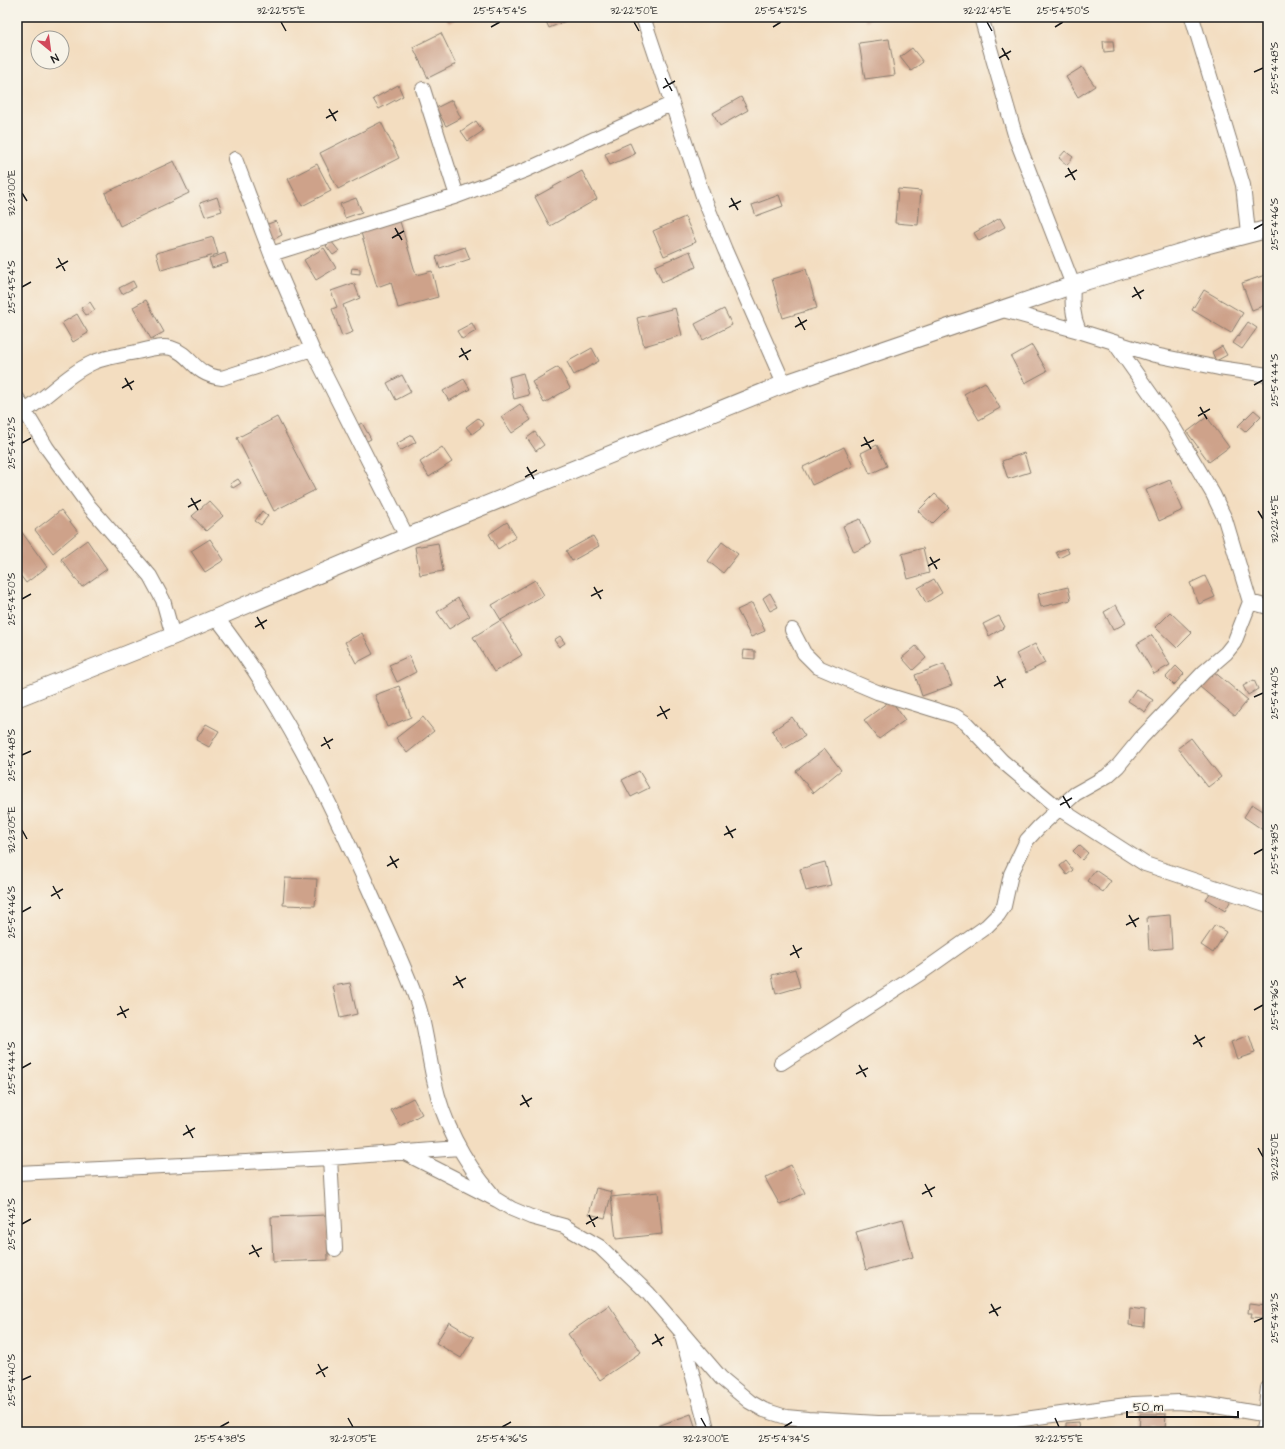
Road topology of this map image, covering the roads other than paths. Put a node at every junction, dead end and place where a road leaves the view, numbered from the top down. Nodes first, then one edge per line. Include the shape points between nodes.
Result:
1 (643, 17) edge
2 (980, 17) edge
3 (1192, 17) edge
4 (422, 89) dead end
5 (671, 104) junction
6 (235, 159) dead end
7 (457, 196) junction
8 (1268, 229) edge
9 (1248, 233) junction
10 (272, 254) junction
11 (1073, 285) junction
12 (1003, 310) junction
13 (1079, 331) junction
14 (1114, 342) junction
15 (312, 349) junction
16 (1268, 375) edge
17 (784, 384) junction
18 (17, 398) edge
19 (21, 414) edge
20 (407, 538) junction
21 (1250, 602) junction
22 (1268, 607) edge
23 (216, 617) junction
24 (792, 630) dead end
25 (173, 636) junction
26 (17, 698) edge
27 (1058, 808) junction
28 (1268, 905) edge
29 (781, 1063) dead end
30 (460, 1148) junction
31 (401, 1151) junction
32 (330, 1158) junction
33 (17, 1173) edge
34 (497, 1200) junction
35 (335, 1249) dead end
36 (681, 1333) junction
37 (1268, 1388) edge
38 (1266, 1415) edge
39 (708, 1432) edge
40 (1263, 1432) edge

1 - 5 street
2 - 11 street via 1016,138
3 - 9 street via 1243,185
4 - 7 street
5 - 7 street via 526,170
5 - 17 street via 724,250
6 - 10 street
7 - 10 street
8 - 9 street
9 - 11 street
10 - 15 street
11 - 12 street
11 - 13 street via 1073,318
12 - 13 street
12 - 17 street
13 - 14 street
14 - 16 street via 1182,361
14 - 21 street via 1171,423 1214,494 1225,520
15 - 19 street via 222,378 211,377 201,372 179,350 161,347 146,350 95,362 64,381
15 - 20 street
17 - 20 street
18 - 19 street
19 - 25 street via 89,506 150,576 163,600
20 - 23 street
21 - 22 street
21 - 27 street via 1234,643 1226,653 1187,689 1118,766
23 - 25 street
23 - 30 street via 254,668 280,711 322,790 360,870 418,1006 440,1101
24 - 27 street via 804,653 818,667 877,692 966,722 1002,761
25 - 26 street
27 - 28 street via 1144,864
27 - 29 street via 1027,840 1011,874 1004,906 987,926
30 - 31 street
30 - 34 street via 481,1181
31 - 32 street
31 - 34 street
32 - 33 street
32 - 35 street
34 - 36 street via 531,1217 564,1226 600,1247 648,1294
36 - 38 street via 721,1378 750,1402 786,1417 878,1423 1002,1422 1155,1402 1210,1405
36 - 39 street
37 - 38 street
38 - 40 street

